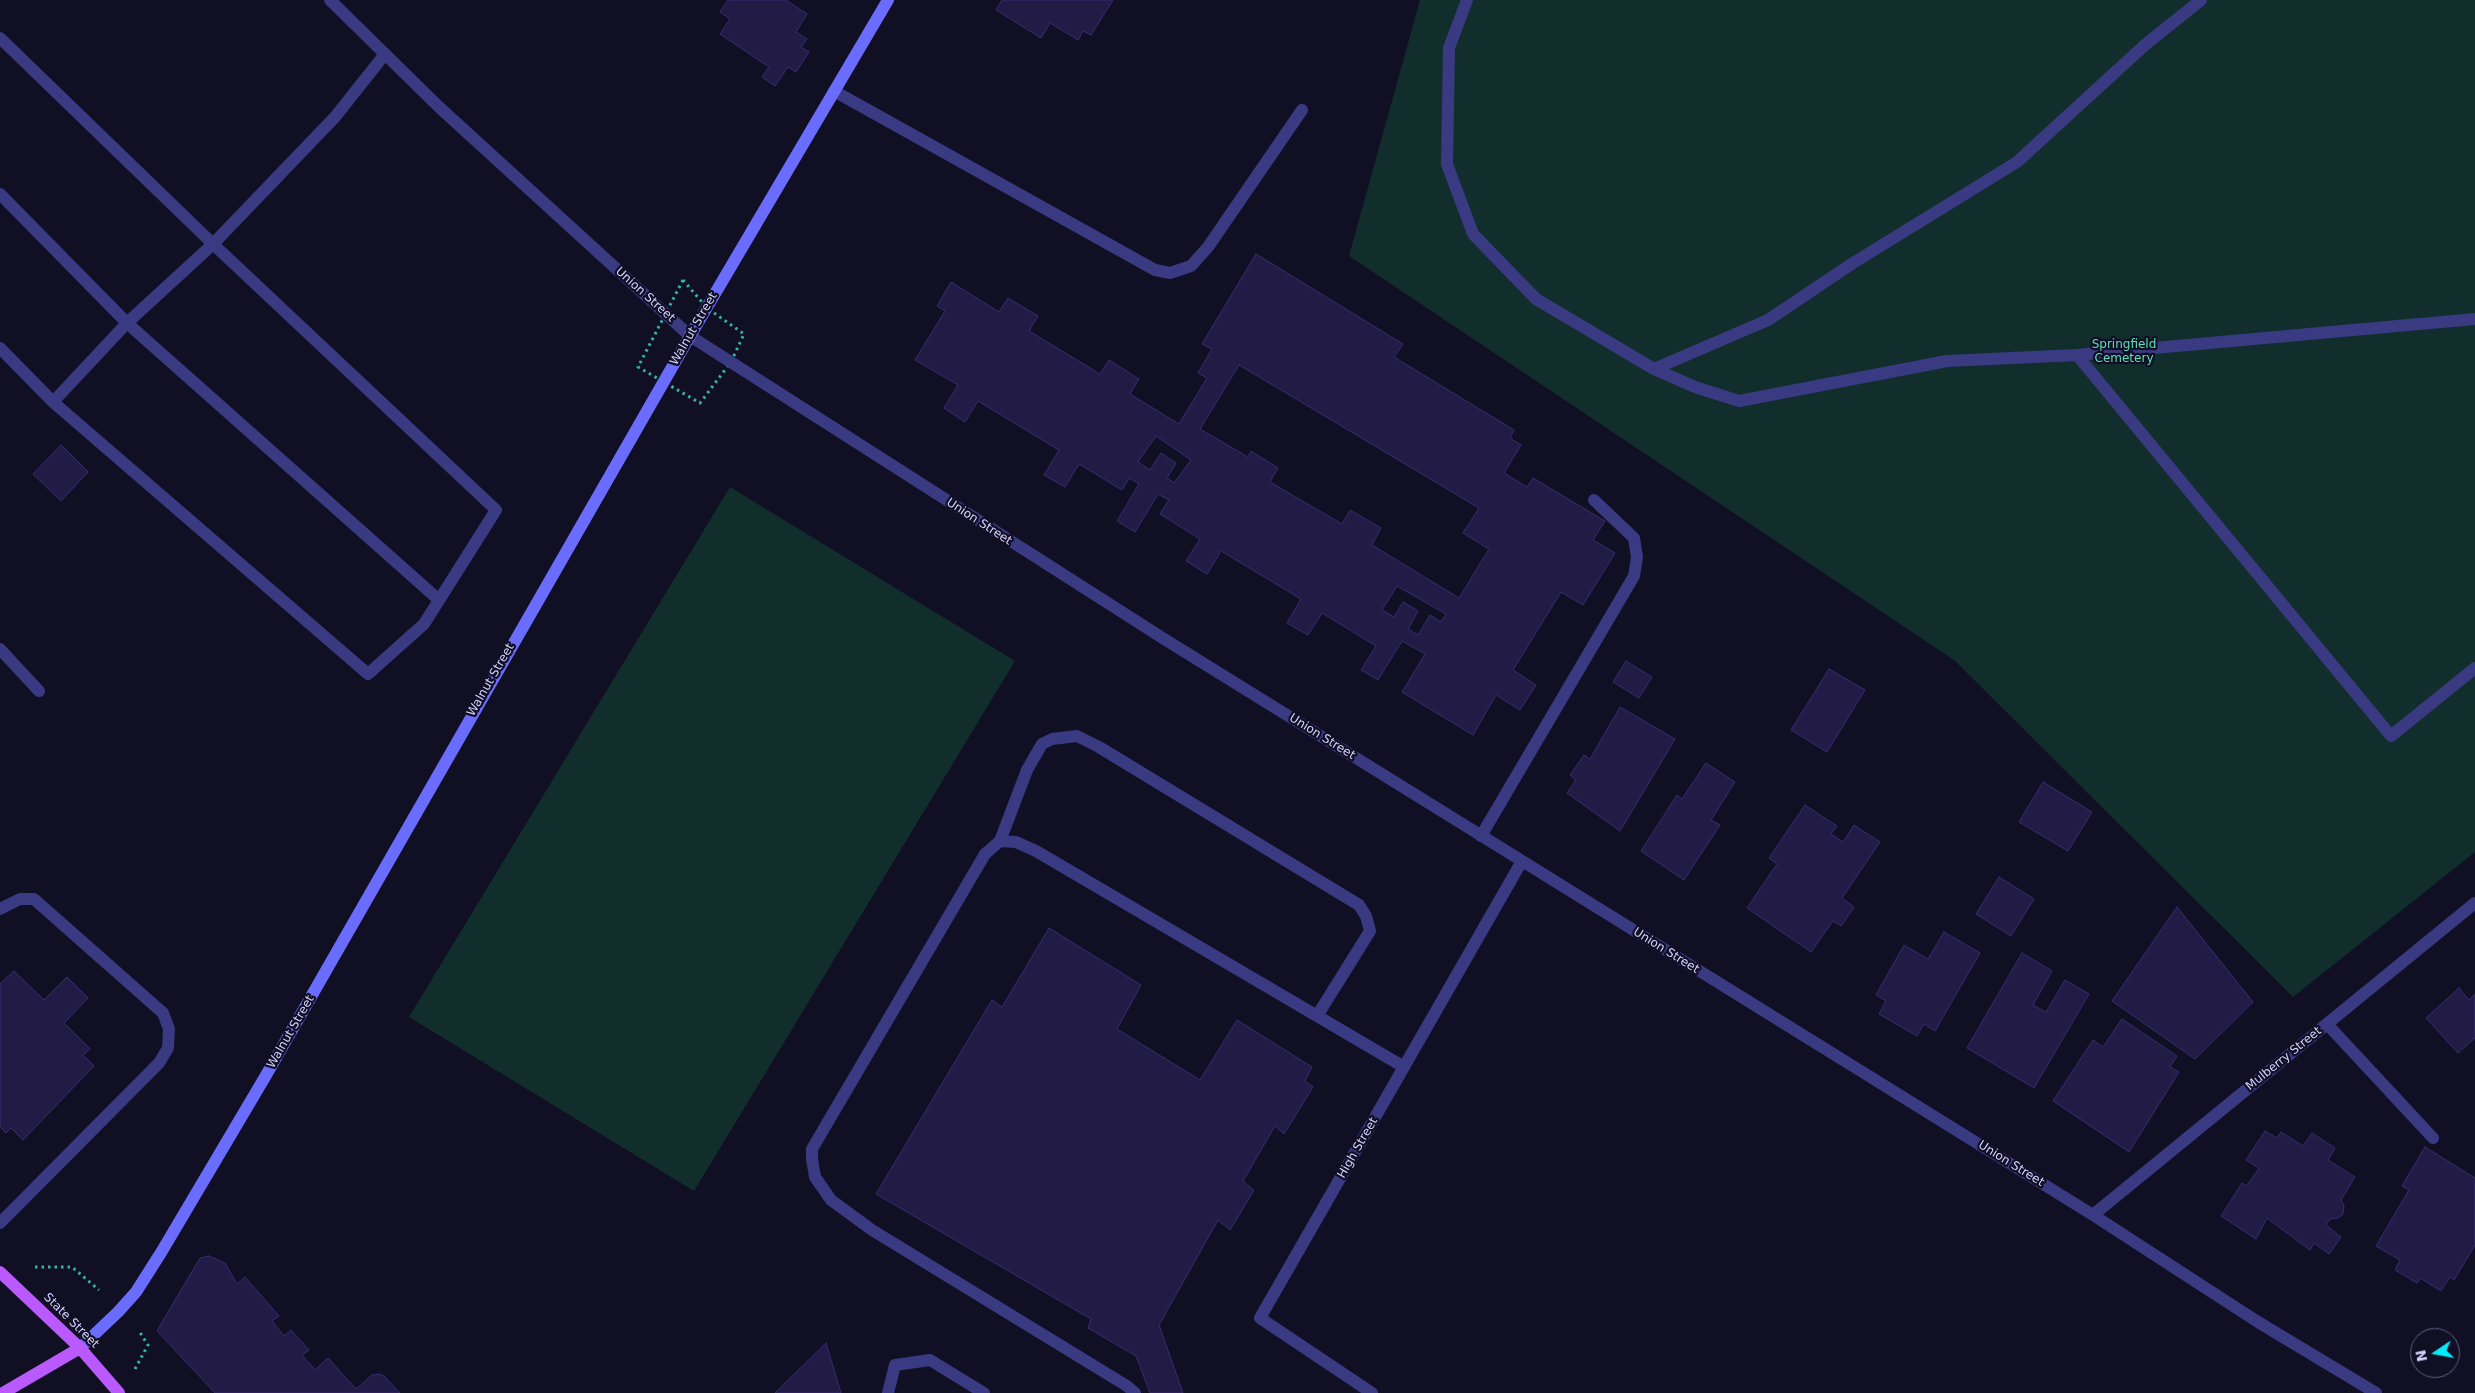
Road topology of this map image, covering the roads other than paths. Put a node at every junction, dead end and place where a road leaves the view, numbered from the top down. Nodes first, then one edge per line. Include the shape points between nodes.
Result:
1 (330, 0) edge
2 (888, 0) edge
3 (1467, 0) edge
4 (2201, 0) edge
5 (0, 38) edge
6 (386, 54) junction
7 (834, 91) junction
8 (1302, 110) dead end
9 (0, 194) edge
10 (213, 244) junction
11 (2475, 319) edge
12 (127, 324) junction
13 (690, 336) junction
14 (0, 348) edge
15 (2078, 355) junction
16 (1654, 370) junction
17 (54, 402) junction
18 (1594, 500) dead end
19 (439, 600) junction
20 (0, 649) edge
21 (2475, 668) edge
22 (39, 691) dead end
23 (1481, 836) junction
24 (1000, 841) junction
25 (1522, 862) junction
26 (2475, 903) edge
27 (0, 910) edge
28 (1317, 1016) junction
29 (2327, 1024) junction
30 (1404, 1067) junction
31 (2432, 1138) dead end
32 (2093, 1215) junction
33 (0, 1222) edge
34 (0, 1272) edge
35 (80, 1348) junction
36 (3, 1393) edge
37 (119, 1393) edge
38 (888, 1393) edge
39 (984, 1393) edge
40 (1135, 1393) edge
41 (1372, 1393) edge
42 (2376, 1393) edge

1 - 6 street, Union Street
2 - 7 main road, Walnut Street
3 - 16 street via 1449,48 1446,164 1473,234 1536,299
4 - 16 street via 2146,44 2017,162 1853,263 1768,320
5 - 10 street
6 - 10 street via 335,116
6 - 13 street, Union Street via 439,107
7 - 8 street via 1155,270 1170,273 1191,266 1208,246
7 - 13 main road, Walnut Street
9 - 12 street
10 - 12 street
10 - 19 street via 496,510
11 - 15 street
12 - 17 street
12 - 19 street
13 - 23 street, Union Street via 1152,631
13 - 35 main road, Walnut Street via 157,1258 136,1292
14 - 17 street
15 - 16 street via 1946,361 1738,401
15 - 21 street via 2391,736
17 - 19 street via 368,674 424,624
18 - 23 street via 1634,538 1637,557 1634,576
20 - 22 street
23 - 25 street, Union Street
24 - 28 street via 1016,842 1036,851
24 - 28 street via 1027,770 1042,744 1052,739 1077,736 1099,747 1359,905 1370,931
24 - 40 street via 985,854 812,1149 816,1177 831,1200 872,1230
25 - 30 street, High Street
25 - 32 street, Union Street
26 - 29 street, Mulberry Street
27 - 33 street via 20,899 34,899 163,1013 170,1029 168,1048 158,1063
28 - 30 street
29 - 31 street
29 - 32 street, Mulberry Street
30 - 41 street, High Street via 1260,1318
32 - 42 street, Union Street via 2258,1322
34 - 35 main road, State Street
35 - 36 main road
35 - 37 main road, State Street
38 - 39 street via 895,1365 930,1360

